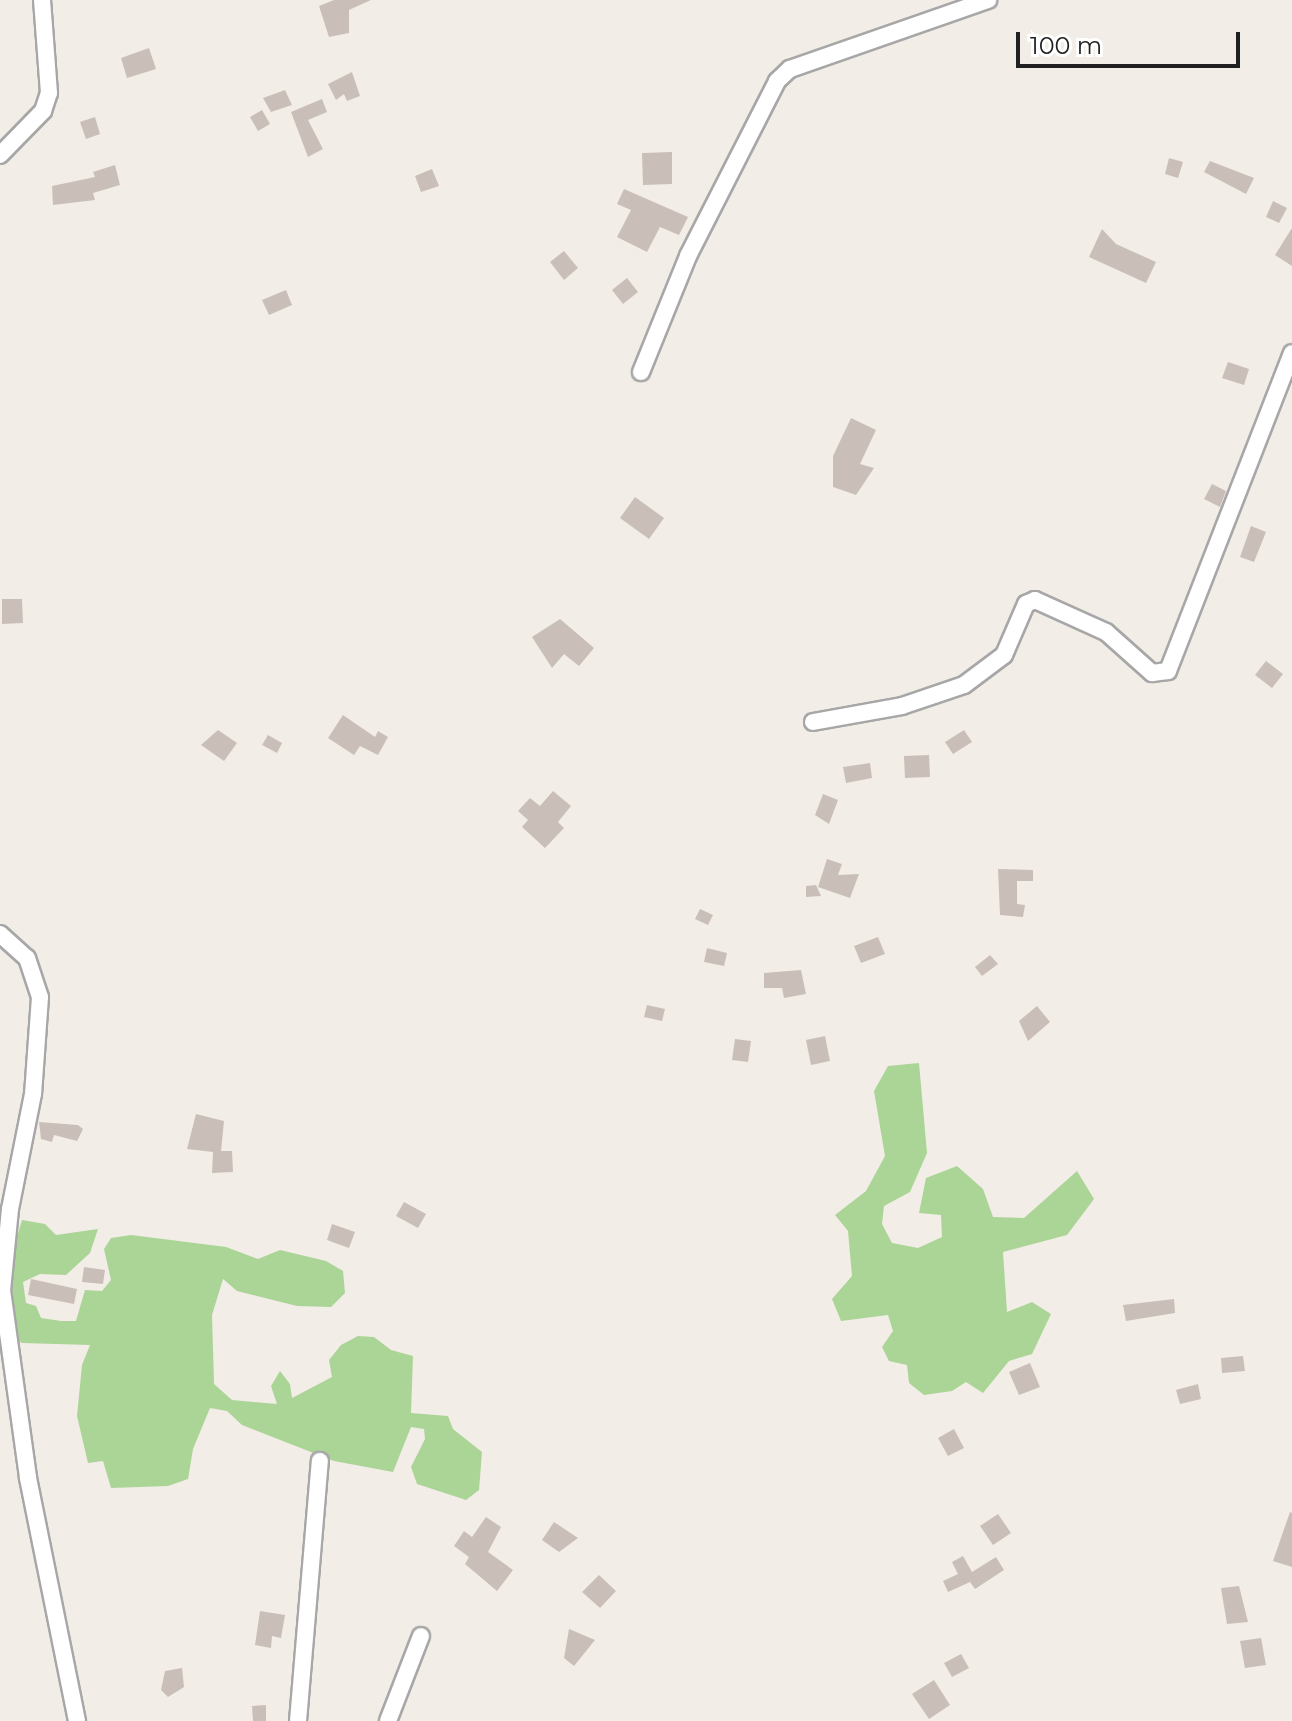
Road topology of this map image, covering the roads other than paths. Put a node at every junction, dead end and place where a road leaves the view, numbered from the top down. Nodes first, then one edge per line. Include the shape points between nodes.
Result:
1 (42, 0) edge
2 (988, 0) edge
3 (0, 155) edge
4 (1292, 353) edge
5 (641, 372) dead end
6 (813, 722) dead end
7 (0, 934) edge
8 (1, 1277) edge
9 (320, 1461) dead end
10 (421, 1636) dead end
11 (77, 1721) edge
12 (298, 1721) edge
13 (388, 1721) edge

1 - 3 street via 49,93 36,120
2 - 5 street via 790,69 777,81 688,256
4 - 6 street via 1168,671 1152,673 1106,632 1035,600 1026,604 1004,655 964,685 902,706
7 - 8 street via 27,958 40,997 33,1094
8 - 11 street via 28,1478
9 - 12 street
10 - 13 street

